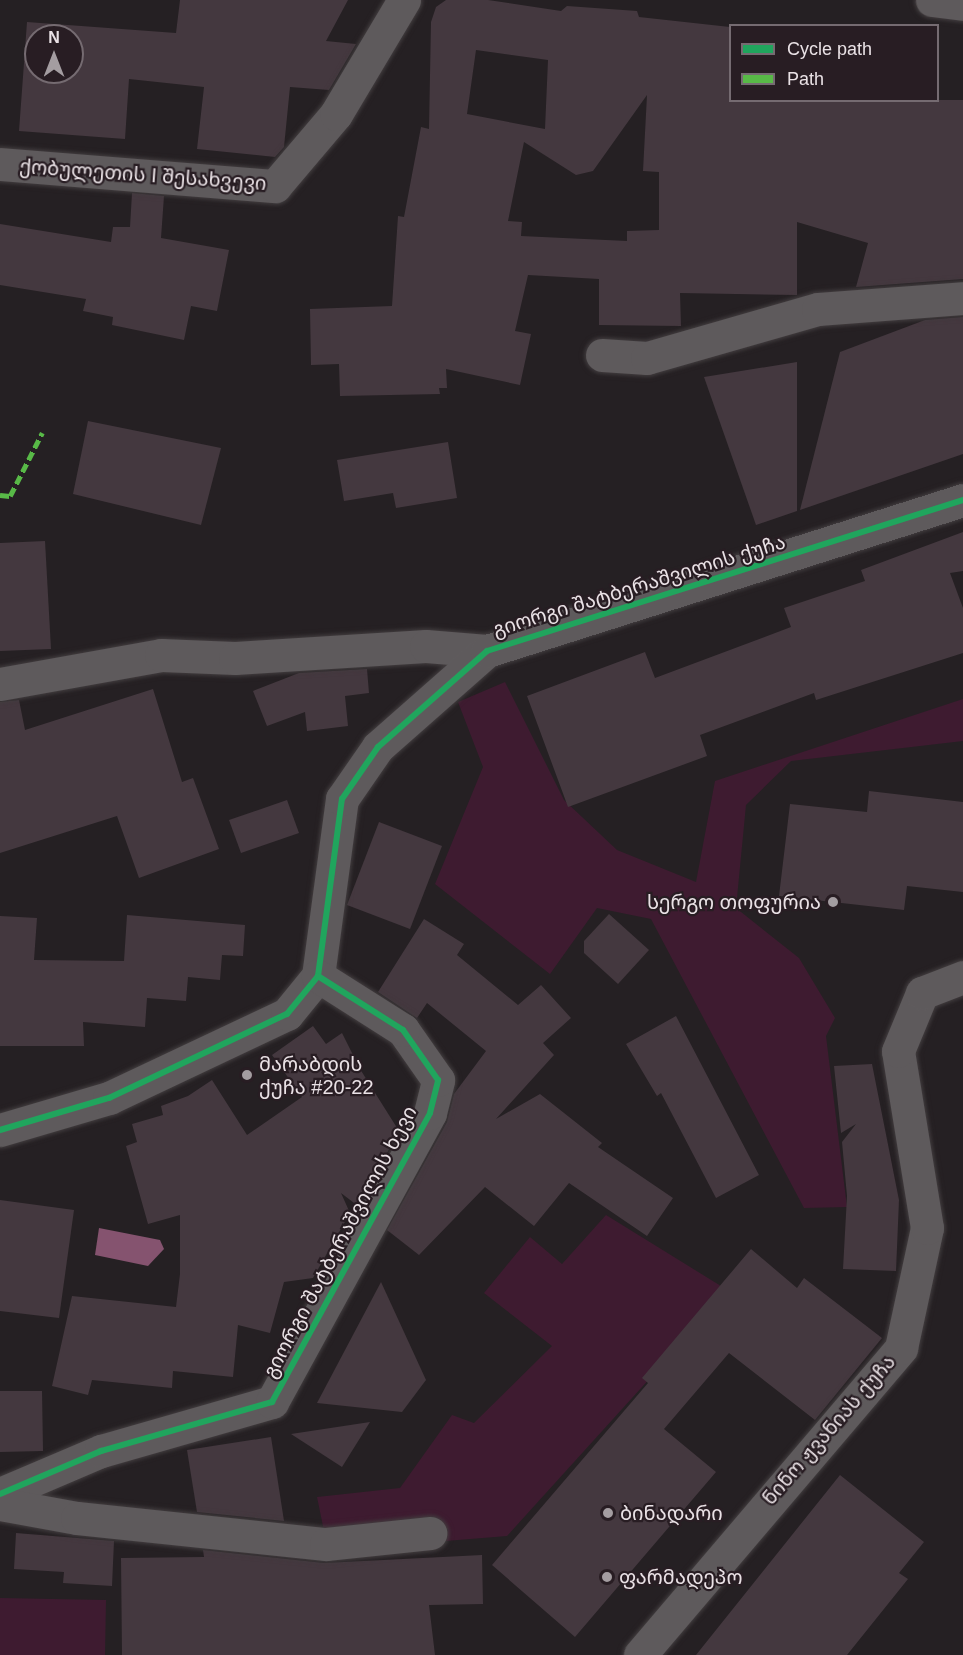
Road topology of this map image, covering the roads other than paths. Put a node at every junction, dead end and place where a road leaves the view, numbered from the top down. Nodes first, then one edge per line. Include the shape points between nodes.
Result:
1 (404, 0) edge
2 (932, 0) edge
3 (963, 4) edge
4 (0, 164) edge
5 (963, 298) edge
6 (603, 355) dead end
7 (963, 500) edge
8 (487, 651) junction
9 (0, 684) edge
10 (318, 976) junction
11 (963, 977) edge
12 (0, 1130) edge
13 (0, 1494) edge
14 (0, 1504) edge
15 (430, 1533) dead end
16 (639, 1655) edge

1 - 4 street, ქობულეთის I შესახვევი via 336,114 275,186
2 - 3 street
5 - 6 street via 818,309 647,358
7 - 8 street, გიორგი შატბერაშვილის ქუჩა
8 - 9 street via 426,646 234,658 160,654
8 - 10 street, გიორგი შატბერაშვილის ქუჩა via 378,747 342,799
10 - 12 street via 287,1014 109,1098
10 - 13 street, გიორგი შატბერაშვილის ხევი via 403,1030 438,1080 430,1113 272,1402 101,1451
11 - 16 street, ნინო ჟვანიას ქუჩა via 922,993 898,1051 927,1228 901,1348
14 - 15 street via 77,1518 326,1544

